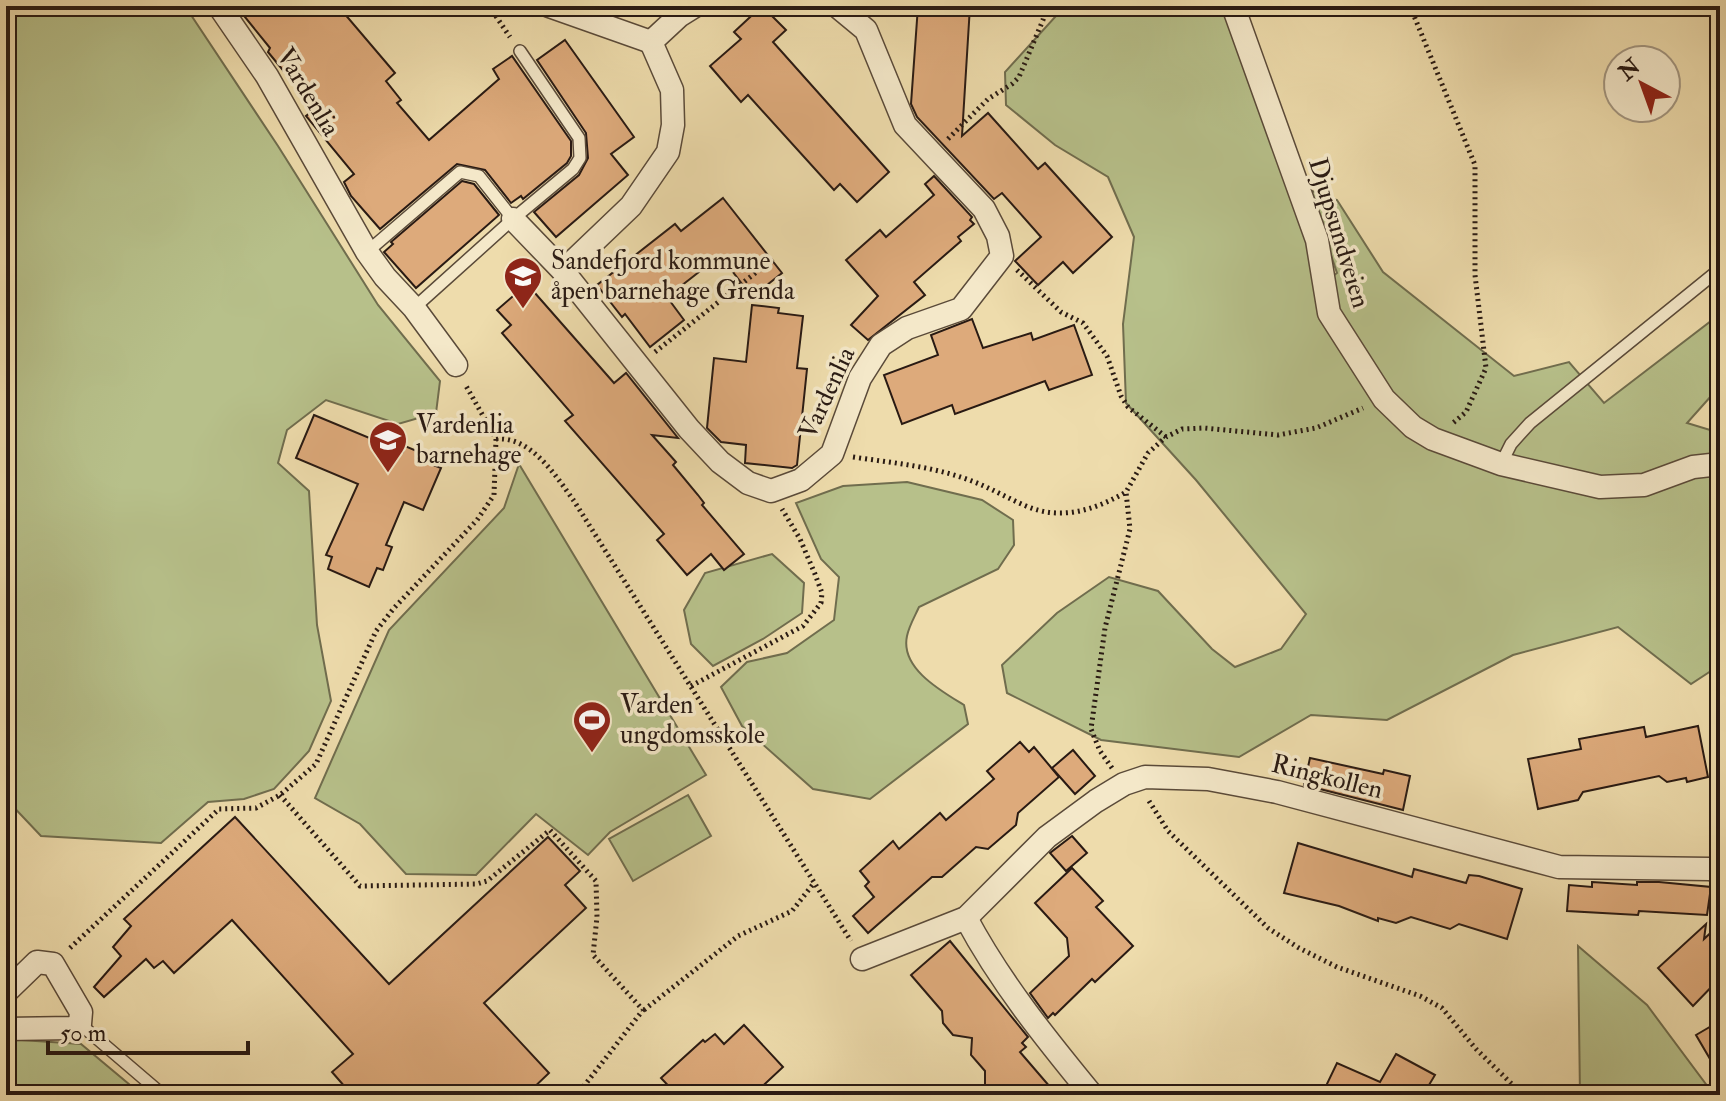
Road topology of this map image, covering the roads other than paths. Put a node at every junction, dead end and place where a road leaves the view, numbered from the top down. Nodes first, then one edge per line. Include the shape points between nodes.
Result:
1 (219, 6) edge
2 (549, 6) edge
3 (695, 6) edge
4 (837, 6) edge
5 (1233, 6) edge
6 (651, 42) junction
7 (520, 51) road end
8 (513, 219) junction
9 (367, 252) junction
10 (1720, 269) edge
11 (563, 271) junction
12 (414, 308) junction
13 (456, 365) road end
14 (1501, 464) junction
15 (1720, 464) edge
16 (1720, 872) edge
17 (966, 918) junction
18 (862, 959) road end
19 (6, 992) edge
20 (80, 1024) junction
21 (6, 1029) edge
22 (163, 1095) edge
23 (1092, 1095) edge

1 - 9 street, Vardenlia via 267,76
2 - 6 street
3 - 6 street
4 - 11 street, Vardenlia via 866,30 905,125 984,209 1002,256 961,309 907,328 881,345 860,378 832,454 801,480 771,491 748,483 689,429
5 - 14 street, Djupsundveien via 1317,240 1329,313 1384,399 1413,427
6 - 11 street via 672,90 668,152 631,206
7 - 8 lane via 579,138 580,158
8 - 9 lane via 479,176 460,172
8 - 11 street
8 - 12 lane
9 - 12 street, Vardenlia
10 - 14 lane via 1530,423
12 - 13 street, Vardenlia
14 - 15 street, Djupsundveien via 1600,487 1644,485 1693,467
16 - 17 street, Ringkollen via 1559,867 1277,792 1208,779 1135,781 1096,801 1047,837
17 - 18 street
17 - 23 street via 1044,1037
19 - 20 street via 37,962 53,964 81,1012
20 - 21 street
20 - 22 lane

